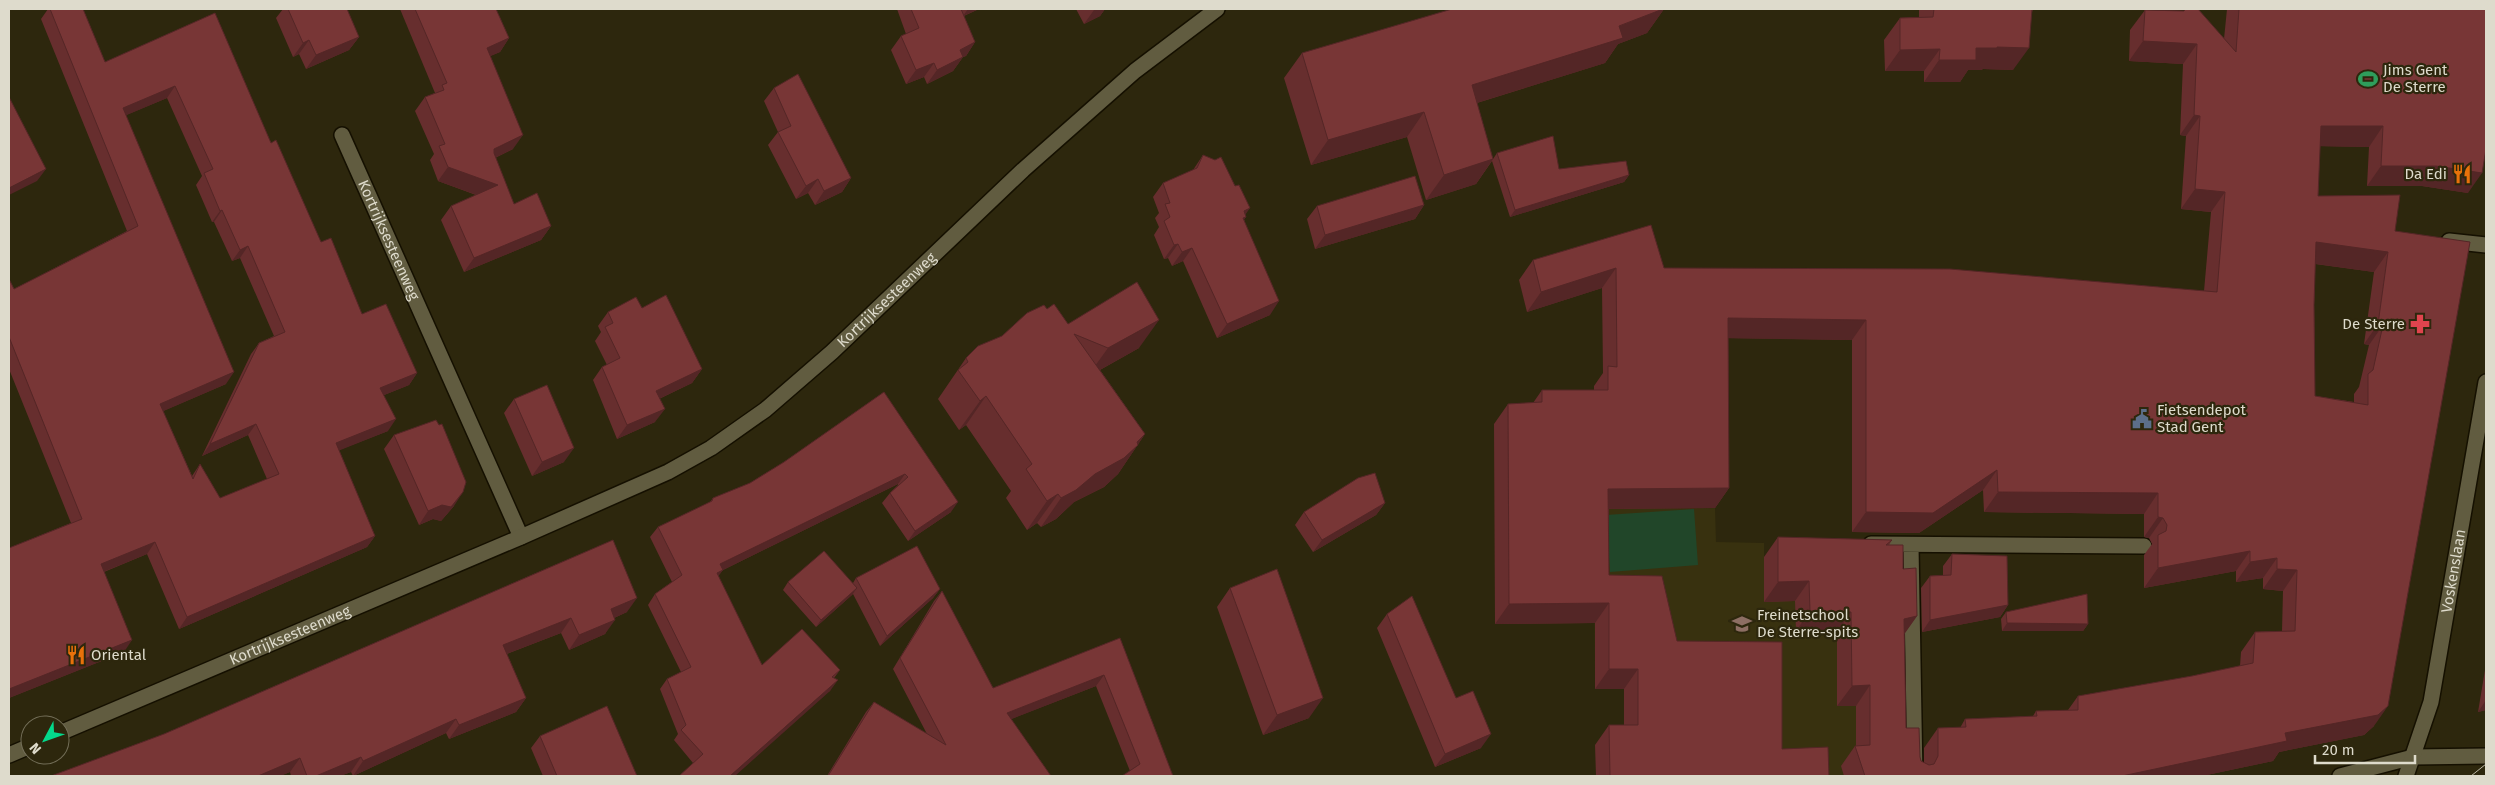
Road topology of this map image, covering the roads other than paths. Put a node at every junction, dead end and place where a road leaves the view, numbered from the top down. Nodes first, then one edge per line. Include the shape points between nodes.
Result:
1 (1218, 9) edge
2 (342, 135) dead end
3 (2430, 239) edge
4 (2486, 245) edge
5 (2486, 382) edge
6 (521, 537) junction
7 (1861, 543) edge
8 (1911, 546) junction
9 (2144, 546) dead end
10 (70, 729) edge
11 (2486, 756) edge
12 (2413, 757) junction
13 (1915, 776) edge
14 (2340, 776) edge
15 (2406, 776) edge
16 (2414, 776) edge

1 - 6 main road, Kortrijksesteenweg via 1135,71 1023,170 839,346 765,410 711,448 668,472
2 - 6 main road, Kortrijksesteenweg
3 - 4 main road
5 - 12 main road, Voskenslaan via 2430,702
6 - 10 main road, Kortrijksesteenweg
7 - 8 main road
8 - 9 main road
8 - 13 main road
11 - 12 main road
12 - 14 main road
12 - 15 main road, Voskenslaan
12 - 16 main road, Voskenslaan

